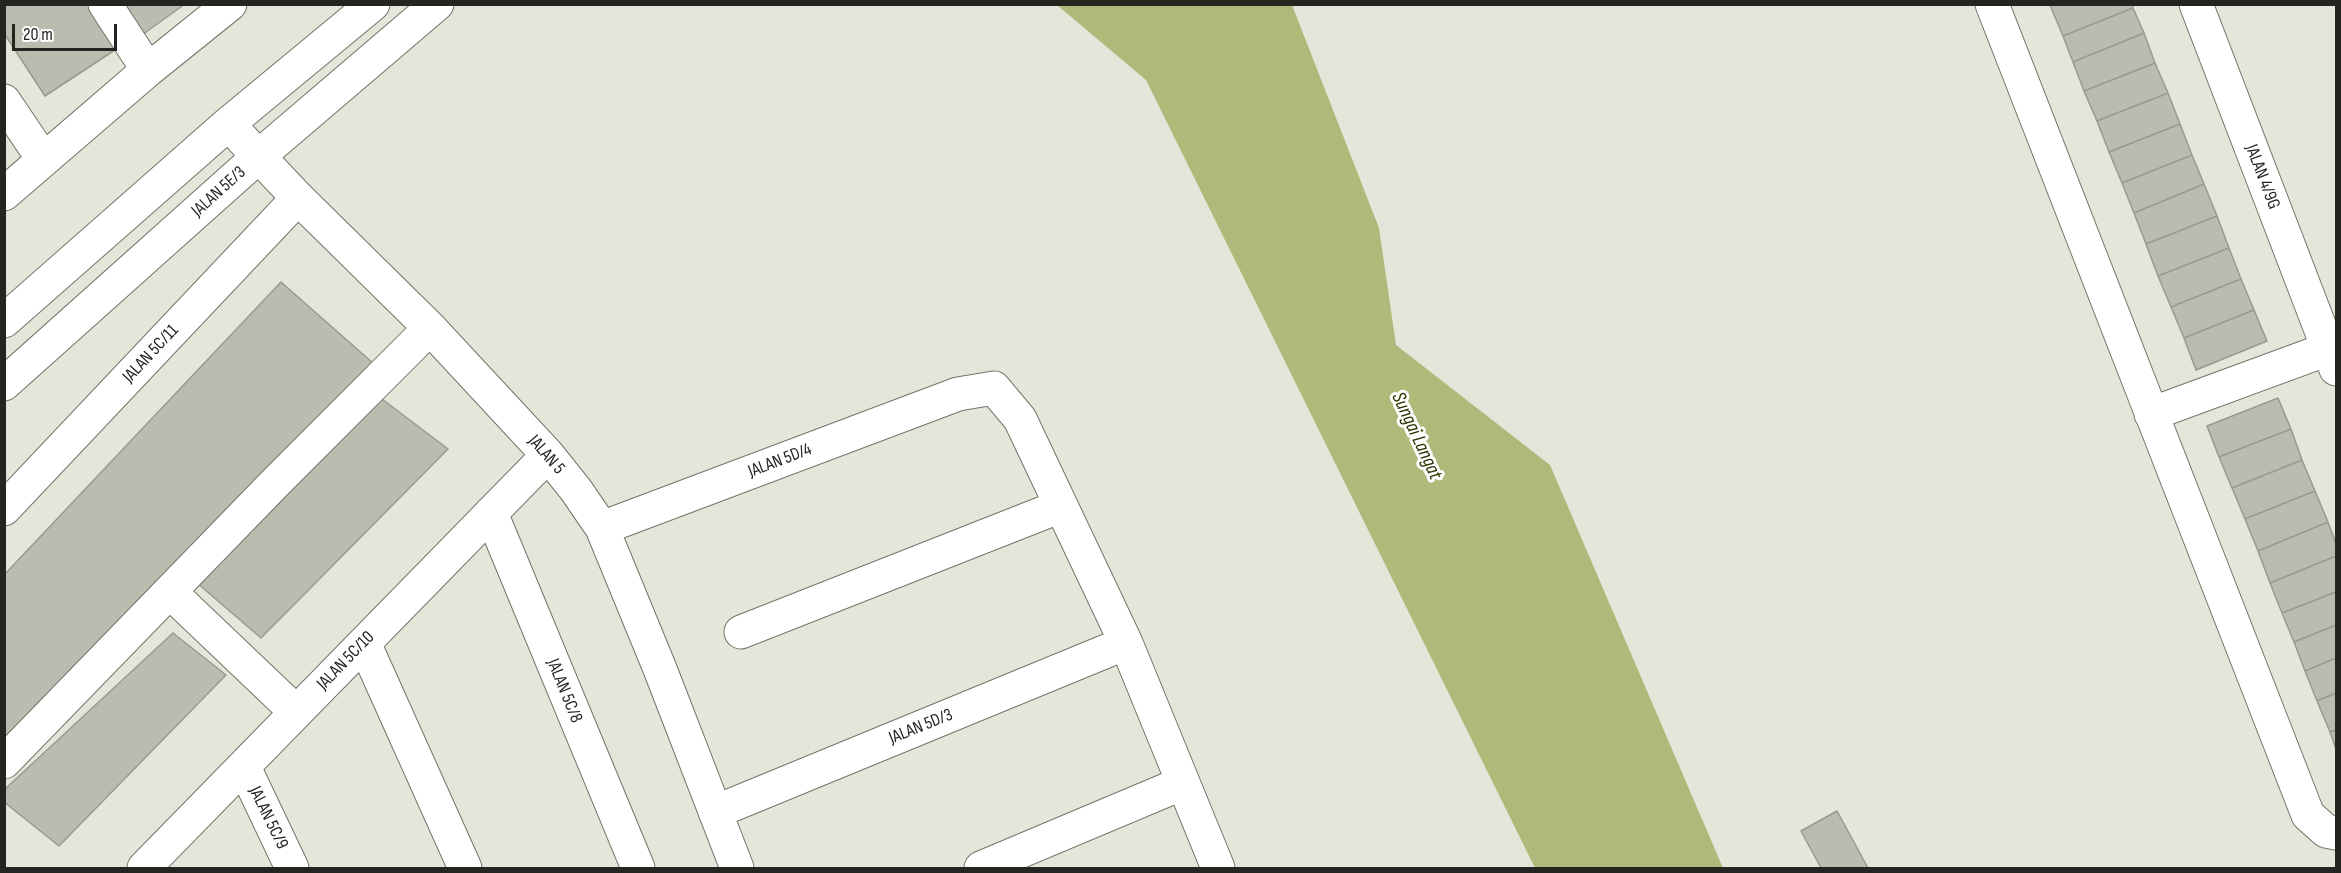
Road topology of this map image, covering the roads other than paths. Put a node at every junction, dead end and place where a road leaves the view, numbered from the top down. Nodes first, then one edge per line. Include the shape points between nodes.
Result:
1 (105, 4) edge
2 (230, 4) edge
3 (373, 4) edge
4 (437, 4) edge
5 (1992, 4) edge
6 (2196, 4) edge
7 (148, 70) junction
8 (4, 101) edge
9 (228, 124) junction
10 (259, 156) junction
11 (43, 159) junction
12 (4, 194) edge
13 (298, 198) junction
14 (4, 321) edge
15 (430, 328) junction
16 (2334, 355) edge
17 (4, 384) edge
18 (2151, 414) junction
19 (548, 455) junction
20 (1061, 506) junction
21 (4, 509) edge
22 (491, 513) junction
23 (602, 528) junction
24 (170, 592) junction
25 (741, 632) dead end
26 (1126, 642) junction
27 (364, 643) junction
28 (296, 712) junction
29 (4, 762) edge
30 (244, 767) junction
31 (1183, 783) junction
32 (715, 812) junction
33 (2337, 833) edge
34 (144, 868) edge
35 (292, 868) edge
36 (465, 868) edge
37 (638, 868) edge
38 (737, 868) edge
39 (981, 868) edge
40 (1218, 868) edge

1 - 7 street
2 - 7 street
3 - 9 street
4 - 10 street, JALAN 5E/3
5 - 18 street
6 - 16 street, JALAN 4/9G
7 - 11 street
8 - 11 street
9 - 10 street, JALAN 5
9 - 14 street
10 - 13 street, JALAN 5
10 - 17 street, JALAN 5E/3
11 - 12 street
13 - 15 street, JALAN 5
13 - 21 street, JALAN 5C/11
15 - 19 street, JALAN 5
15 - 24 street
16 - 18 street
18 - 33 street via 2308,815 2326,831
19 - 22 street, JALAN 5C/10
19 - 23 street, JALAN 5
20 - 23 street, JALAN 5D/4 via 1020,419 994,388 958,394
20 - 25 street
20 - 26 street
22 - 27 street, JALAN 5C/10
22 - 37 street, JALAN 5C/8
23 - 32 street, JALAN 5
24 - 28 street
24 - 29 street
26 - 31 street
26 - 32 street, JALAN 5D/3
27 - 28 street, JALAN 5C/10
27 - 36 street
28 - 30 street, JALAN 5C/10
30 - 34 street, JALAN 5C/10
30 - 35 street, JALAN 5C/9
31 - 39 street
31 - 40 street
32 - 38 street, JALAN 5

